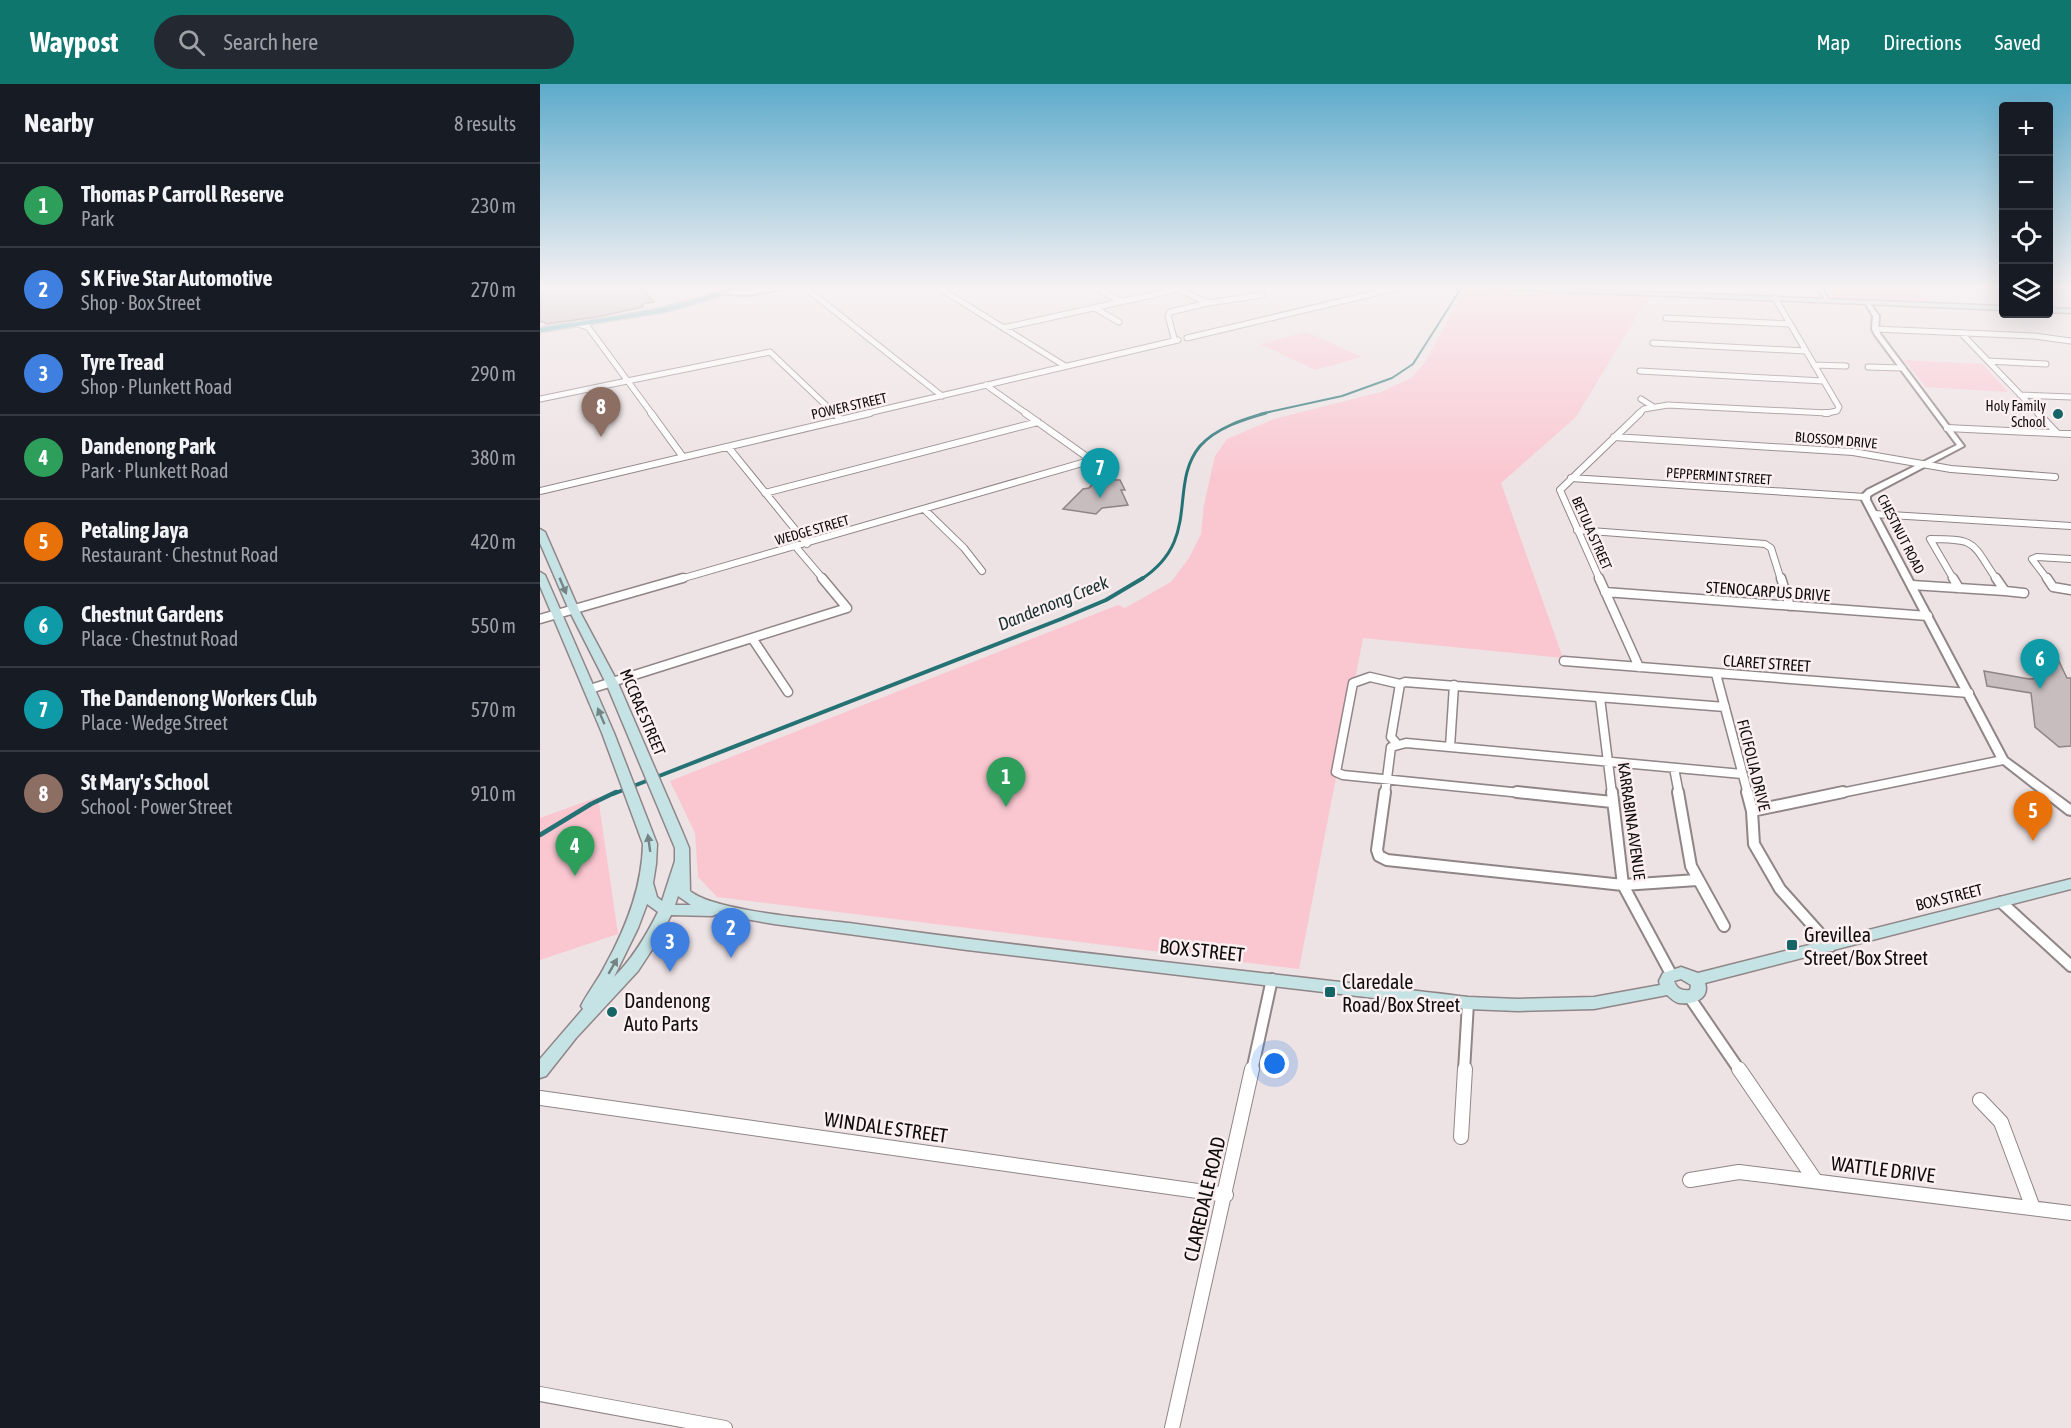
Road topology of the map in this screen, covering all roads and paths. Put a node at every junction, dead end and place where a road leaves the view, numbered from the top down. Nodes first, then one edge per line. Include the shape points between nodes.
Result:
1 (606, 349) edge
2 (882, 349) edge
3 (1037, 349) edge
4 (1140, 349) edge
5 (1762, 349) edge
6 (1889, 349) edge
7 (1976, 349) edge
8 (1806, 351) joint
9 (1988, 361) junction
10 (2046, 364) dead end
11 (1814, 365) junction
12 (1065, 366) junction
13 (1846, 366) dead end
14 (1868, 367) dead end
15 (1903, 368) junction
16 (1640, 371) dead end
17 (627, 381) junction
18 (1823, 381) junction
19 (986, 385) junction
20 (2020, 395) junction
21 (942, 396) junction
22 (2071, 397) edge
23 (540, 399) edge
24 (1641, 399) dead end
25 (1652, 406) junction
26 (841, 420) junction
27 (1038, 422) junction
28 (1947, 428) junction
29 (2057, 433) junction
30 (2071, 434) edge
31 (1614, 437) junction
32 (728, 447) junction
33 (683, 457) junction
34 (1926, 464) junction
35 (2055, 477) dead end
36 (1571, 478) junction
37 (540, 491) edge
38 (765, 493) junction
39 (1865, 497) junction
40 (926, 510) junction
41 (1874, 513) junction
42 (2071, 526) edge
43 (1577, 530) junction
44 (540, 532) edge
45 (807, 544) junction
46 (796, 547) junction
47 (2071, 559) edge
48 (982, 571) dead end
49 (540, 575) edge
50 (1912, 585) junction
51 (1959, 588) junction
52 (2071, 590) edge
53 (2005, 591) junction
54 (1605, 592) junction
55 (2024, 593) dead end
56 (1790, 606) junction
57 (574, 610) junction
58 (556, 615) junction
59 (1928, 616) junction
60 (540, 620) edge
61 (752, 638) junction
62 (1564, 661) dead end
63 (1639, 667) junction
64 (1716, 674) junction
65 (612, 682) junction
66 (1400, 684) junction
67 (1454, 685) junction
68 (590, 689) junction
69 (788, 692) dead end
70 (1969, 693) junction
71 (1600, 698) junction
72 (1725, 707) junction
73 (1397, 744) junction
74 (1450, 747) junction
75 (2003, 760) junction
76 (1607, 762) junction
77 (1674, 768) junction
78 (1742, 774) junction
79 (1386, 780) junction
80 (1612, 802) junction
81 (1752, 811) junction
82 (2071, 811) edge
83 (682, 861) junction
84 (1697, 880) junction
85 (647, 884) junction
86 (2071, 884) edge
87 (1623, 885) junction
88 (2001, 902) junction
89 (666, 910) junction
90 (731, 912) junction
91 (1724, 926) dead end
92 (1831, 946) junction
93 (2071, 966) edge
94 (1272, 979) junction
95 (1695, 980) junction
96 (1670, 982) junction
97 (1690, 998) junction
98 (1468, 1003) junction
99 (570, 1033) junction
100 (540, 1071) edge
101 (540, 1098) edge
102 (1980, 1100) dead end
103 (1461, 1137) dead end
104 (1690, 1180) dead end
105 (1815, 1180) junction
106 (1226, 1195) junction
107 (2033, 1208) junction
108 (2071, 1213) edge
109 (540, 1394) edge
110 (725, 1428) edge
111 (1172, 1428) edge

1 - 17 street
2 - 21 street
3 - 12 street
4 - 12 street, POWER STREET
5 - 8 street
6 - 15 street, CHESTNUT ROAD
7 - 9 street
8 - 11 street
9 - 10 street
9 - 20 street
11 - 13 street
11 - 18 street
12 - 19 street, POWER STREET
14 - 15 street
15 - 28 street, CHESTNUT ROAD
16 - 18 street
17 - 23 street
17 - 26 street via 770,352
17 - 33 street
18 - 25 street via 1839,407 1837,411
19 - 21 street, POWER STREET
19 - 27 street
20 - 22 street
20 - 29 street
21 - 26 street, POWER STREET
24 - 25 street
25 - 31 street, BETULA STREET
26 - 32 street, POWER STREET
27 - 38 street
27 - 40 street, WEDGE STREET via 1089,461
28 - 29 street
28 - 34 street, CHESTNUT ROAD via 1960,446
29 - 30 street
31 - 34 street, BLOSSOM DRIVE via 1853,452
31 - 36 street, BETULA STREET
32 - 33 street, POWER STREET
32 - 38 street
33 - 37 street, POWER STREET
34 - 35 street, BLOSSOM DRIVE
34 - 39 street, CHESTNUT ROAD
36 - 39 street, PEPPERMINT STREET
36 - 43 street, BETULA STREET via 1560,491
38 - 45 street
39 - 41 street, CHESTNUT ROAD
40 - 45 street, WEDGE STREET
40 - 48 street
41 - 42 street
41 - 50 street, CHESTNUT ROAD
43 - 54 street, BETULA STREET
43 - 56 street via 1765,544 1771,548
44 -> 57 main road, MCCRAE STREET
45 - 46 street, WEDGE STREET
46 - 57 street, WEDGE STREET
46 - 61 street via 847,608
47 - 52 street via 2032,559 2053,587
49 - 58 main road
50 - 51 street
50 - 59 street, CHESTNUT ROAD
51 - 53 street
51 - 53 street via 1931,538 1971,542
53 - 55 street
54 - 56 street, STENOCARPUS DRIVE
54 - 63 street, BETULA STREET
56 - 59 street, STENOCARPUS DRIVE
57 - 58 street, WEDGE STREET
57 - 65 main road, MCCRAE STREET
58 - 60 street, WEDGE STREET
58 - 68 main road
59 - 70 street, CHESTNUT ROAD
61 - 65 street
61 - 69 street
62 - 63 street, CLARET STREET
63 - 64 street, CLARET STREET
64 - 70 street, CLARET STREET
64 - 72 street, FICIFOLIA DRIVE
65 - 68 street
65 - 83 main road, MCCRAE STREET via 681,842
66 - 67 street via 1412,681
66 - 73 street via 1391,737
66 - 79 street via 1363,677 1353,683 1336,767 1342,775
67 - 71 street
67 - 74 street
85 -> 68 main road via 650,844
70 - 75 street, CHESTNUT ROAD
71 - 72 street
71 - 76 street, KARRABINA AVENUE
72 - 78 street, FICIFOLIA DRIVE
73 - 74 street
73 - 79 street via 1391,747
74 - 76 street
75 - 81 street
75 - 82 street, CHESTNUT ROAD
76 - 77 street
76 - 80 street, KARRABINA AVENUE
77 - 78 street
77 - 84 street via 1691,866
78 - 81 street, FICIFOLIA DRIVE
79 - 80 street
79 - 87 street via 1377,850 1387,861
80 - 87 street, KARRABINA AVENUE
81 - 92 street, FICIFOLIA DRIVE via 1754,844 1780,889
83 - 89 main road, MCCRAE STREET
83 - 90 main road, BOX STREET via 686,897
84 - 87 street
84 - 91 street
85 - 89 main road via 651,900
99 -> 85 main road via 620,953
86 - 88 main road, BOX STREET
87 - 96 street, KARRABINA AVENUE
88 - 92 main road, BOX STREET
88 - 93 street
89 - 90 main road, BOX STREET
89 - 99 main road, MCCRAE STREET via 633,967
90 - 94 main road, BOX STREET via 880,934
92 - 95 main road, BOX STREET
94 - 98 main road, BOX STREET
94 - 106 street, CLAREDALE ROAD
95 - 96 main road via 1681,973
95 - 97 main road via 1699,991
96 - 97 main road via 1680,997
96 - 98 main road, BOX STREET via 1594,1003
97 - 105 street
98 - 103 street
99 - 100 main road
101 - 106 street, WINDALE STREET
102 - 107 street via 2001,1122
104 - 105 street, WATTLE DRIVE via 1739,1172
105 - 107 street, WATTLE DRIVE
106 - 111 street, CLAREDALE ROAD
107 - 108 street, WATTLE DRIVE
109 - 110 street

